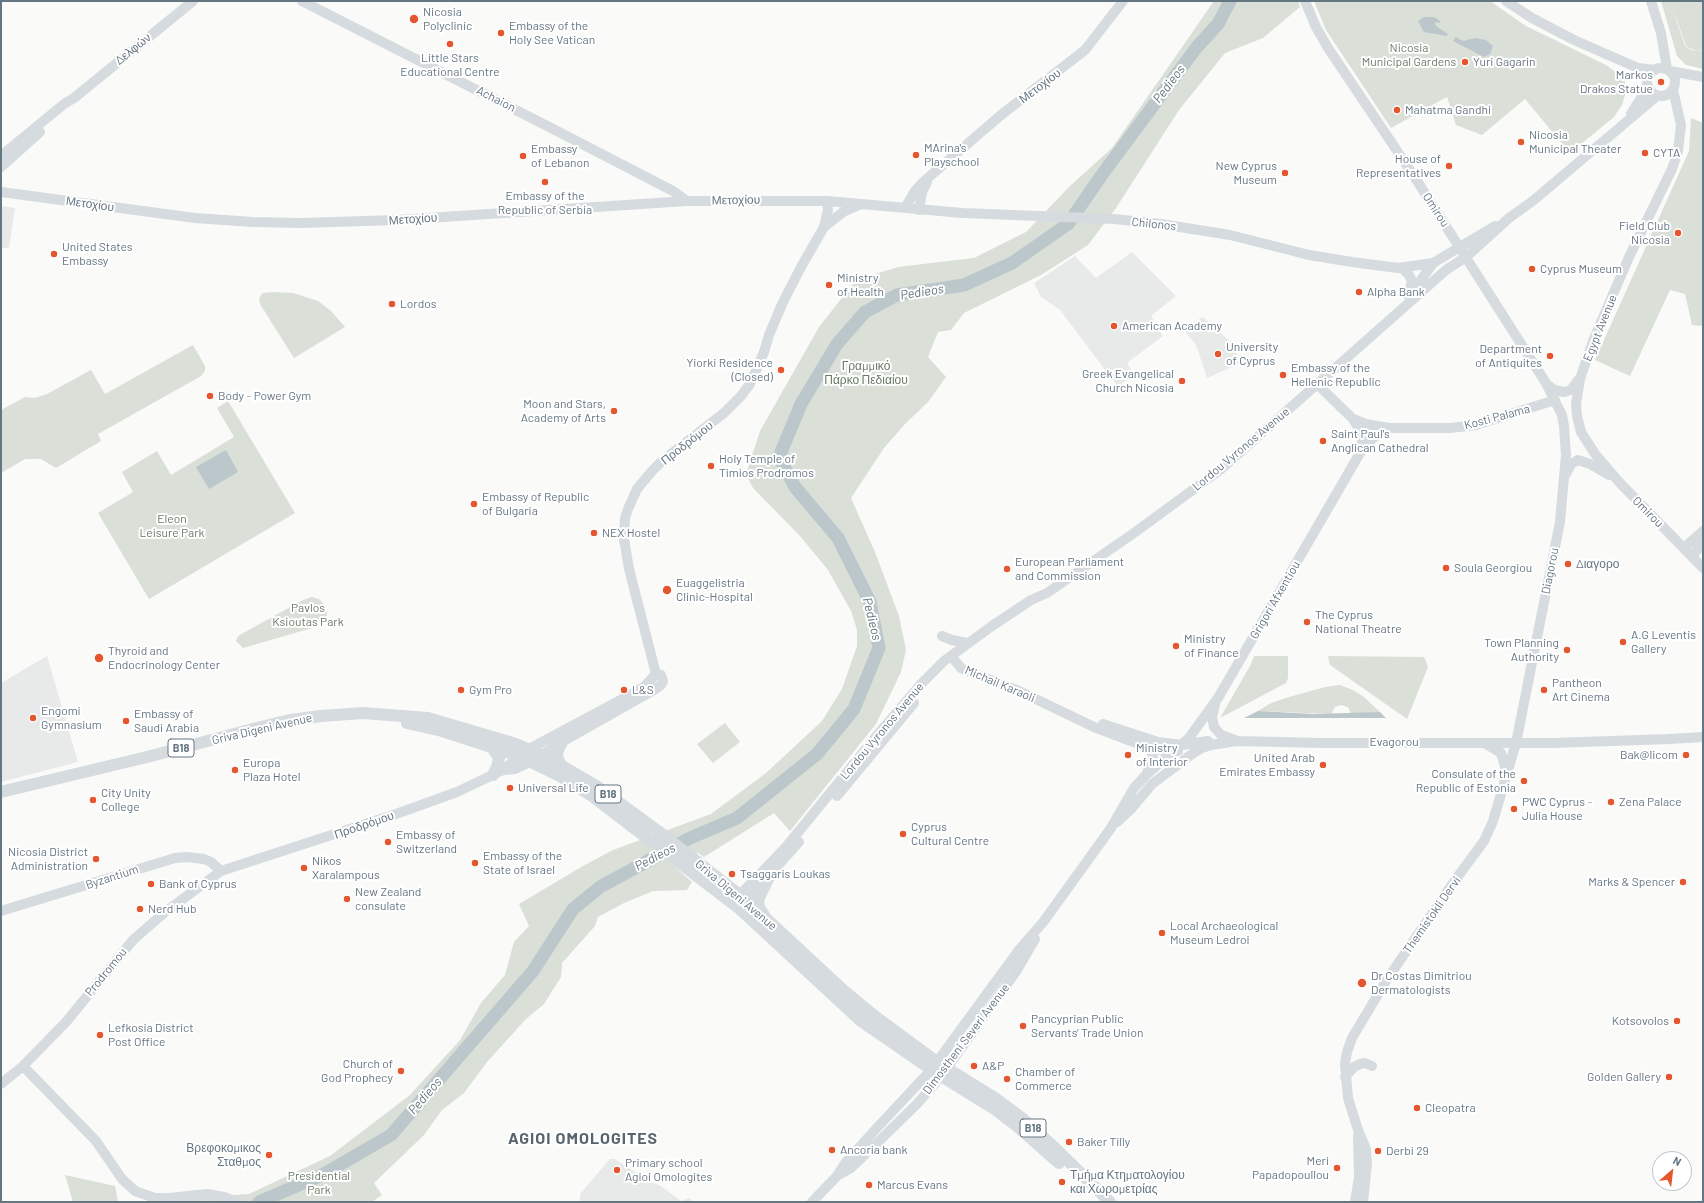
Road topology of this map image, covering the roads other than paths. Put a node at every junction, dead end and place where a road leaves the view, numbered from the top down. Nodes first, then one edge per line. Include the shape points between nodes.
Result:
1 (193, 1) edge
2 (302, 1) edge
3 (1123, 1) edge
4 (1305, 1) edge
5 (1506, 1) edge
6 (1651, 1) edge
7 (1663, 70) junction
8 (1703, 77) edge
9 (1648, 87) junction
10 (1674, 87) junction
11 (1657, 96) junction
12 (1627, 121) junction
13 (1, 165) edge
14 (930, 177) junction
15 (3, 190) edge
16 (687, 201) junction
17 (826, 201) junction
18 (863, 204) junction
19 (905, 208) junction
20 (920, 210) junction
21 (1509, 218) junction
22 (824, 227) junction
23 (1459, 247) junction
24 (1466, 257) junction
25 (1433, 263) junction
26 (1401, 269) junction
27 (1446, 270) junction
28 (1426, 273) junction
29 (1405, 300) junction
30 (1387, 323) junction
31 (1580, 378) junction
32 (1546, 383) junction
33 (1317, 384) junction
34 (1555, 400) junction
35 (1353, 418) junction
36 (1579, 424) junction
37 (1389, 428) junction
38 (1360, 453) junction
39 (1595, 454) joint
40 (1564, 478) junction
41 (1620, 483) junction
42 (1703, 531) edge
43 (1703, 543) edge
44 (1684, 548) junction
45 (1692, 556) junction
46 (1703, 568) edge
47 (1048, 593) junction
48 (942, 636) dead end
49 (967, 643) junction
50 (953, 658) junction
51 (655, 680) junction
52 (1218, 698) junction
53 (1054, 707) junction
54 (1703, 737) edge
55 (1232, 741) junction
56 (562, 742) junction
57 (1485, 743) junction
58 (1516, 743) junction
59 (492, 747) junction
60 (1149, 747) junction
61 (1179, 748) junction
62 (1202, 748) junction
63 (529, 749) junction
64 (541, 755) junction
65 (519, 756) junction
66 (530, 762) junction
67 (1176, 765) junction
68 (562, 766) junction
69 (1149, 772) junction
70 (498, 773) junction
71 (1507, 774) junction
72 (1, 792) edge
73 (1, 796) edge
74 (1114, 824) junction
75 (653, 835) junction
76 (221, 871) junction
77 (769, 876) junction
78 (739, 902) junction
79 (1, 911) edge
80 (767, 920) junction
81 (23, 1066) junction
82 (1372, 1066) dead end
83 (939, 1069) junction
84 (1345, 1076) junction
85 (1, 1084) edge
86 (1358, 1130) junction
87 (237, 1202) edge
88 (812, 1202) edge
89 (1099, 1202) edge
90 (1110, 1202) edge
91 (1355, 1202) edge
92 (1363, 1202) edge

1 - 13 main road, Δελφών via 74,98 67,109
2 - 16 main road, Achaion via 557,130
3 - 14 main road, Μετοχίου via 1085,50 1001,115
4 - 23 main road, Omirou via 1325,43
5 - 7 main road via 1574,40 1638,68
6 - 7 main road via 1665,49
7 - 8 main road
7 - 9 main road via 1649,76
7 - 10 main road via 1674,76
8 - 10 main road
9 - 11 main road
9 - 12 main road
10 - 11 main road via 1666,95
10 - 31 main road, Egypt Avenue via 1681,125 1678,151 1672,169 1626,264
11 - 12 main road
12 - 21 main road
14 - 19 main road, Μετοχίου via 915,191
14 - 20 main road, Μετοχίου via 922,192
15 - 16 main road, Μετοχίου via 195,218 298,223 390,220
16 - 17 main road, Μετοχίου
17 - 18 main road, Μετοχίου
17 - 22 main road, Προδρόμου via 828,210
18 - 19 main road
18 - 22 main road, Προδρόμου via 846,210
19 - 20 main road, Chilonos
20 - 26 main road, Chilonos via 1114,220 1191,228 1309,255
21 - 23 main road, Lordou Vyronos Avenue
21 - 24 main road, Lordou Vyronos Avenue
22 - 51 main road, Προδρόμου via 783,302 750,384 724,414 652,471 637,490 628,509 624,539
23 - 24 main road, Omirou
23 - 25 main road, Lordou Vyronos Avenue
24 - 27 main road, Lordou Vyronos Avenue
24 - 32 main road, Omirou
25 - 26 main road
25 - 28 main road, Lordou Vyronos Avenue
26 - 28 main road, Chilonos
26 - 29 main road via 1412,281
27 - 28 main road, Chilonos
27 - 30 main road, Lordou Vyronos Avenue
28 - 29 main road, Lordou Vyronos Avenue
29 - 30 main road, Lordou Vyronos Avenue
30 - 33 main road, Lordou Vyronos Avenue
31 - 32 main road via 1571,390 1564,392 1554,390
31 - 36 main road, Egypt Avenue via 1576,397
32 - 34 main road, Omirou
33 - 35 main road, Kosti Palama
33 - 47 main road, Lordou Vyronos Avenue via 1220,470
34 - 36 main road via 1571,412
34 - 37 main road, Kosti Palama via 1470,426
34 - 40 main road, Diagorou via 1564,426
35 - 37 main road, Kosti Palama via 1366,424
35 - 38 main road, Grigori Afxentiou via 1362,434
36 - 39 main road, Egypt Avenue via 1584,438
37 - 38 main road via 1373,438
38 - 52 main road, Grigori Afxentiou
39 - 41 main road, Omirou
40 - 41 main road via 1572,464 1581,460
40 - 58 main road, Diagorou via 1560,522
41 - 44 main road, Omirou
42 - 44 main road
43 - 45 main road
44 - 45 main road, Omirou
45 - 46 main road, Omirou
47 - 49 main road, Lordou Vyronos Avenue via 1031,600
47 - 50 main road, Lordou Vyronos Avenue via 1035,605
48 - 49 main road
49 - 50 main road, Lordou Vyronos Avenue
50 - 53 main road, Michail Karaoli via 967,671
50 - 77 main road, Lordou Vyronos Avenue
50 - 78 main road, Lordou Vyronos Avenue via 922,683
51 - 56 main road, Προδρόμου
51 - 63 main road, Προδρόμου
52 - 55 main road via 1212,712 1214,727 1221,735
52 - 61 main road, Grigori Afxentiou via 1195,731
53 - 60 main road, Michail Karaoli via 1094,727
53 - 61 main road, Michail Karaoli
54 - 58 main road, Evagorou
55 - 57 main road, Evagorou
55 - 61 main road, Michail Karaoli via 1211,741
55 - 62 main road, Evagorou
56 - 64 main road, Προδρόμου
56 - 68 main road via 557,752
57 - 58 main road, Evagorou
57 - 71 main road via 1501,753
58 - 71 main road, Themistokli Dervi
59 - 65 main road, Griva Digeni Avenue / B18
59 - 70 main road via 499,758
59 - 73 main road, Griva Digeni Avenue / B18 via 404,722 372,719 319,723 292,726
60 - 61 main road, Michail Karaoli
60 - 69 main road via 1153,757
61 - 62 main road, Michail Karaoli
61 - 69 main road, Grigori Afxentiou
62 - 67 main road, Evagorou
63 - 64 main road, Griva Digeni Avenue / B18
63 - 65 main road, Προδρόμου
63 - 72 main road, Griva Digeni Avenue / B18 via 428,718 363,713 321,716 290,720
64 - 66 main road, Προδρόμου
64 - 68 main road, Griva Digeni Avenue / B18
65 - 66 main road, Griva Digeni Avenue / B18
65 - 70 main road, Προδρόμου
66 - 70 main road, Προδρόμου
66 - 75 main road, Griva Digeni Avenue / B18 via 558,775
67 - 69 main road via 1174,762 1168,763
67 - 74 main road, Evagorou via 1152,784
68 - 75 main road, Griva Digeni Avenue / B18 via 598,787
69 - 74 main road, Grigori Afxentiou via 1128,797
70 - 76 main road, Προδρόμου via 457,792 396,814
71 - 84 main road, Themistokli Dervi via 1493,821 1484,841 1394,969 1352,1038 1344,1064
74 - 83 main road, Dimostheni Severi Avenue via 1044,921 1015,956
75 - 78 main road, Griva Digeni Avenue / B18
76 - 79 main road, Byzantium via 204,859 175,858
76 - 81 main road, Prodromou via 165,912 133,940 66,1022
77 - 78 main road, Lordou Vyronos Avenue
77 - 80 main road via 758,903
78 - 80 main road, Griva Digeni Avenue / B18
78 - 83 main road, Griva Digeni Avenue / B18 via 862,1021
80 - 83 main road, Griva Digeni Avenue / B18 via 844,991
81 - 85 main road, Prodromou
81 - 87 main road via 96,1141 122,1178 135,1191 155,1198 207,1194
82 - 84 main road via 1360,1064
83 - 88 main road, Dimostheni Severi Avenue via 917,1104
83 - 89 main road, Griva Digeni Avenue / B18 via 1018,1127
83 - 90 main road, Griva Digeni Avenue / B18 via 995,1098 1022,1118
84 - 86 main road, Themistokli Dervi via 1348,1098
86 - 91 main road, Themistokli Dervi via 1359,1177
86 - 92 main road, Themistokli Dervi via 1366,1149 1367,1163

